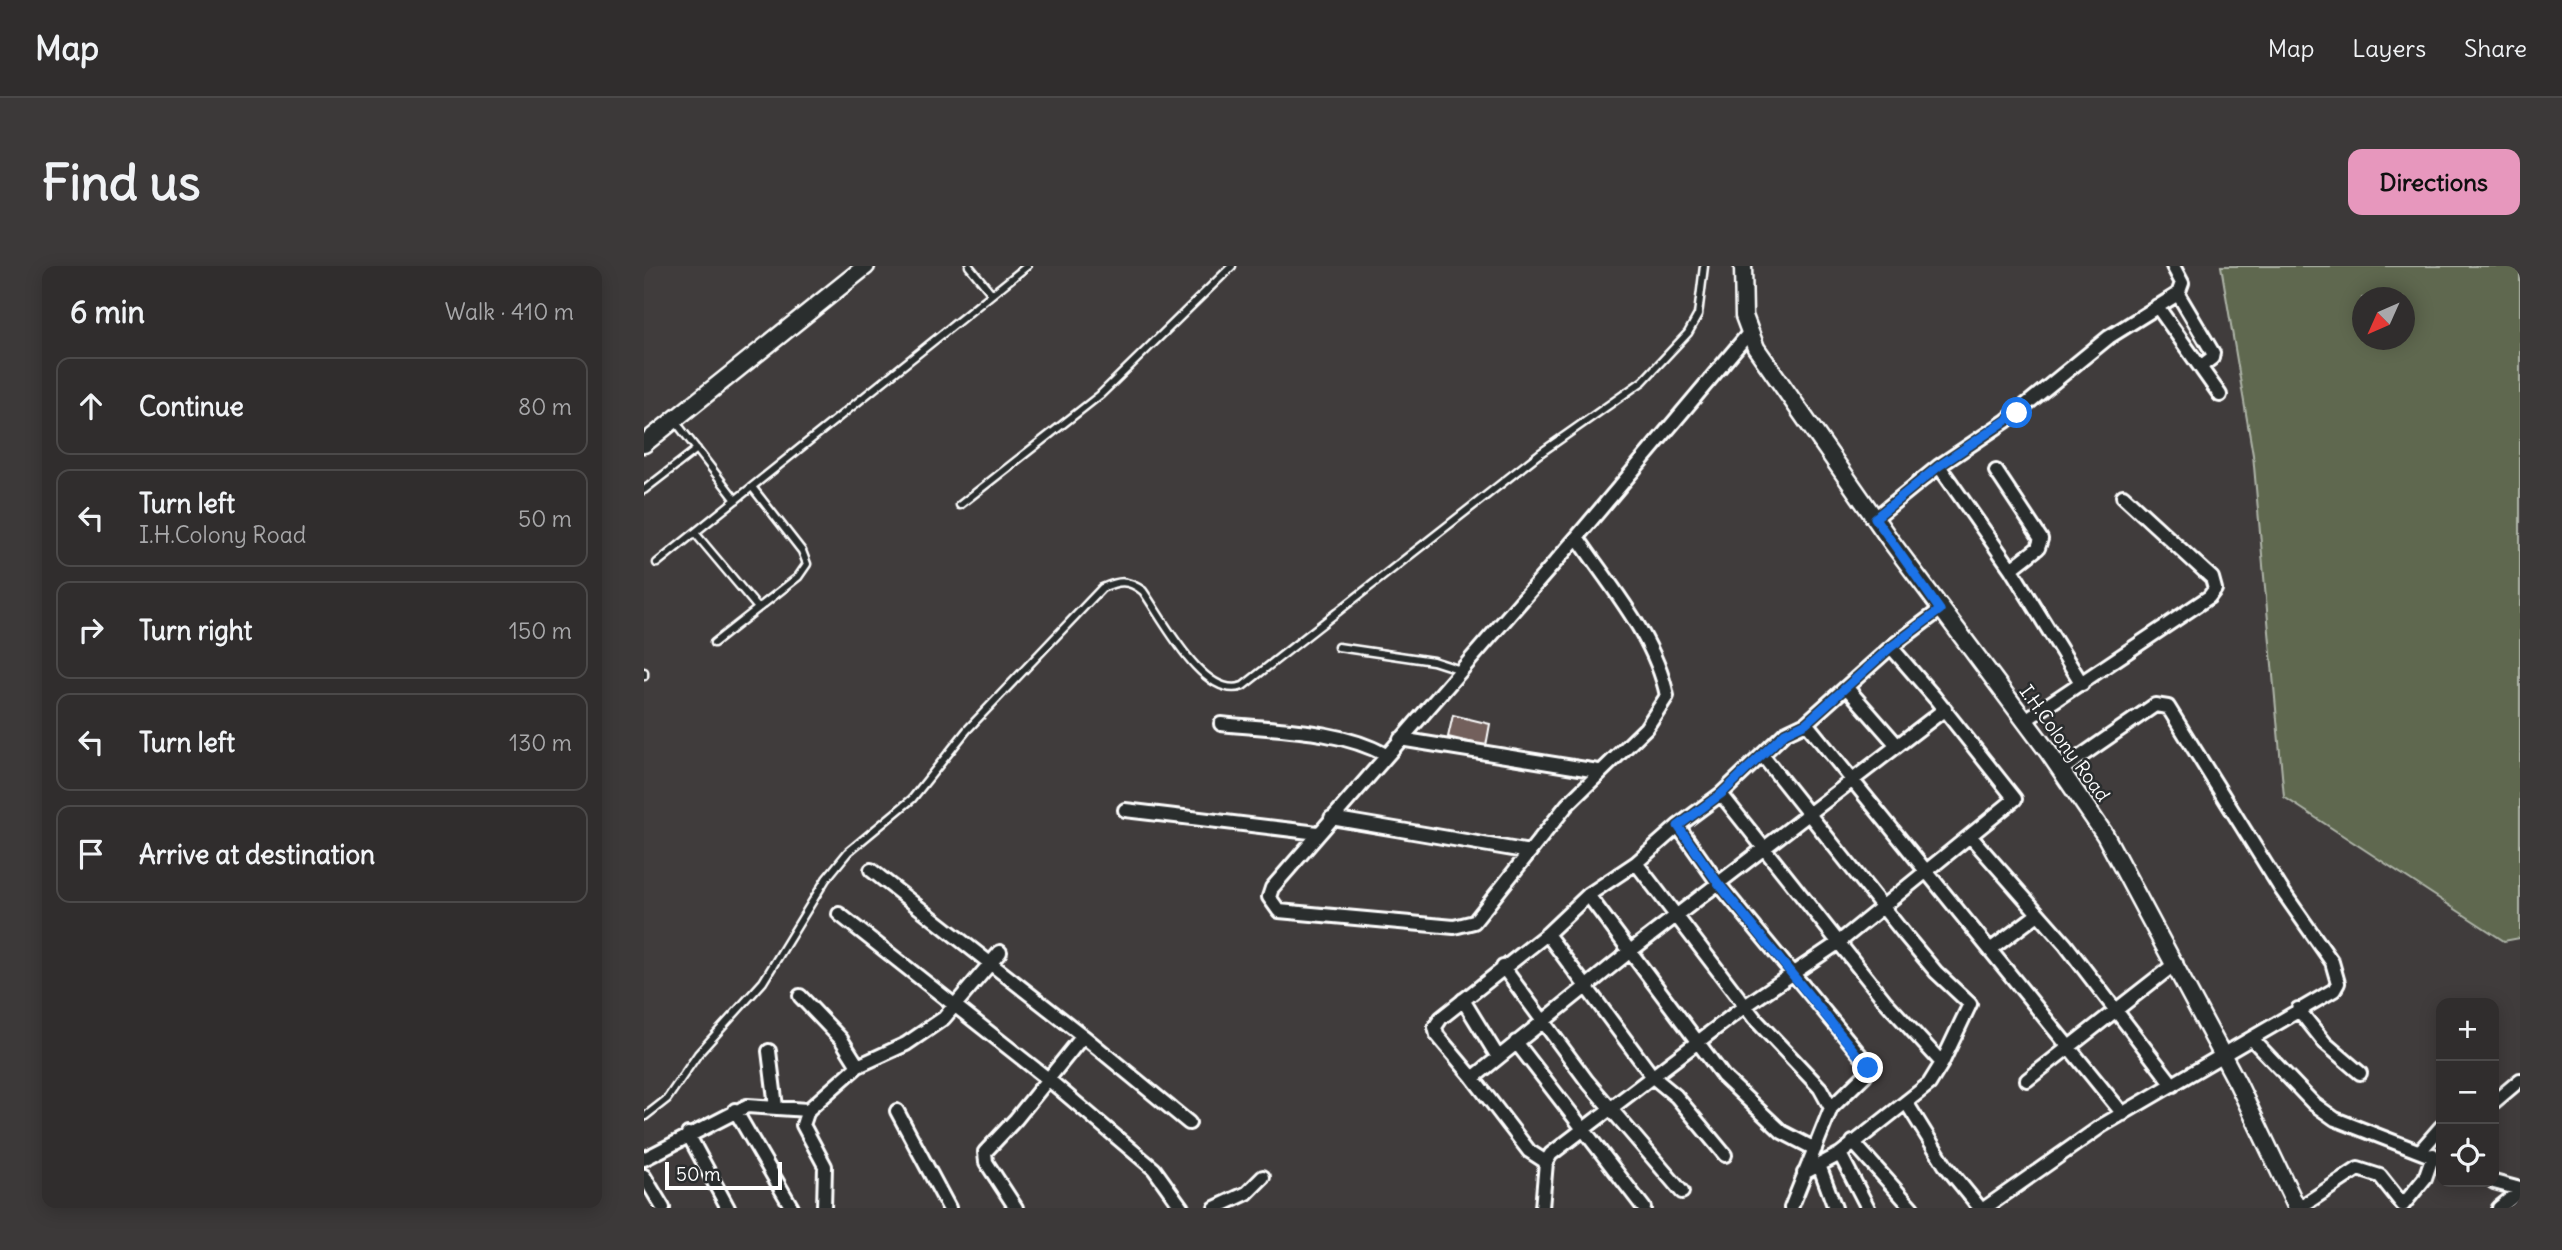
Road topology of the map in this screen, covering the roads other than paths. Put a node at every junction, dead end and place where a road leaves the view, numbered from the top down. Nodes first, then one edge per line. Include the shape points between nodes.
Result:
1 (866, 266) edge
2 (968, 266) edge
3 (1027, 266) edge
4 (1232, 266) edge
5 (1704, 266) edge
6 (1743, 266) edge
7 (2173, 266) edge
8 (992, 294) junction
9 (2178, 294) junction
10 (2157, 306) junction
11 (1748, 333) junction
12 (2200, 367) junction
13 (2220, 395) dead end
14 (674, 420) junction
15 (644, 444) edge
16 (697, 449) junction
17 (1939, 466) junction
18 (1996, 471) dead end
19 (752, 487) junction
20 (644, 490) edge
21 (2123, 496) dead end
22 (736, 500) junction
23 (960, 505) dead end
24 (1875, 518) junction
25 (695, 533) junction
26 (1577, 537) junction
27 (657, 563) dead end
28 (2011, 569) junction
29 (758, 608) junction
30 (1940, 610) junction
31 (714, 643) dead end
32 (1338, 647) dead end
33 (1891, 647) junction
34 (1461, 670) junction
35 (2082, 684) junction
36 (1847, 688) junction
37 (1945, 709) junction
38 (2024, 721) junction
39 (1806, 723) junction
40 (1221, 724) dead end
41 (1400, 739) junction
42 (1897, 745) junction
43 (1386, 755) junction
44 (1762, 755) junction
45 (2061, 770) junction
46 (1598, 771) junction
47 (1851, 782) junction
48 (1721, 794) junction
49 (1125, 810) dead end
50 (1810, 814) junction
51 (1331, 818) junction
52 (1678, 826) junction
53 (1318, 833) junction
54 (1970, 836) junction
55 (1765, 850) junction
56 (1530, 852) junction
57 (1636, 863) junction
58 (871, 870) dead end
59 (1925, 872) junction
60 (1718, 883) junction
61 (1588, 895) junction
62 (1883, 904) junction
63 (839, 914) dead end
64 (2038, 914) junction
65 (1676, 916) junction
66 (1547, 934) junction
67 (1838, 943) junction
68 (1990, 950) junction
69 (1629, 952) junction
70 (1000, 953) dead end
71 (2176, 963) junction
72 (990, 964) junction
73 (1503, 967) junction
74 (1792, 975) junction
75 (1588, 988) junction
76 (800, 996) dead end
77 (1463, 1000) junction
78 (955, 1005) junction
79 (1745, 1006) junction
80 (2298, 1009) junction
81 (2116, 1010) junction
82 (1543, 1022) junction
83 (1083, 1036) junction
84 (2252, 1039) junction
85 (1516, 1042) junction
86 (1698, 1042) junction
87 (2067, 1047) junction
88 (769, 1051) dead end
89 (2223, 1054) junction
90 (1498, 1057) junction
91 (1942, 1063) junction
92 (858, 1066) junction
93 (2360, 1073) dead end
94 (1653, 1077) junction
95 (1473, 1078) junction
96 (1048, 1079) junction
97 (2027, 1080) dead end
98 (2520, 1080) edge
99 (2173, 1085) junction
100 (2499, 1098) edge
101 (775, 1100) junction
102 (1906, 1102) junction
103 (815, 1104) junction
104 (1831, 1108) junction
105 (736, 1110) junction
106 (1611, 1110) junction
107 (897, 1111) dead end
108 (2123, 1114) junction
109 (644, 1117) edge
110 (1189, 1123) dead end
111 (1583, 1126) junction
112 (688, 1134) junction
113 (1853, 1142) junction
114 (1815, 1149) junction
115 (1840, 1154) junction
116 (2432, 1155) edge
117 (1725, 1156) dead end
118 (644, 1159) edge
119 (1546, 1163) junction
120 (1819, 1165) junction
121 (1804, 1173) junction
122 (644, 1176) edge
123 (1263, 1177) dead end
124 (2499, 1184) edge
125 (2519, 1190) edge
126 (1682, 1192) dead end
127 (1224, 1206) edge
128 (2401, 1207) edge
129 (663, 1208) edge
130 (728, 1208) edge
131 (792, 1208) edge
132 (824, 1208) edge
133 (949, 1208) edge
134 (1016, 1208) edge
135 (1182, 1208) edge
136 (1542, 1208) edge
137 (1644, 1208) edge
138 (1791, 1208) edge
139 (1835, 1208) edge
140 (1868, 1208) edge
141 (1912, 1208) edge
142 (1982, 1208) edge
143 (2298, 1208) edge
144 (2499, 1208) edge

1 - 14 street
2 - 8 lane
3 - 8 lane
4 - 23 lane via 1100,395
5 - 109 lane via 1698,315 1688,333 1643,381 1539,454 1243,686 1232,690 1216,686 1200,673 1132,582 1101,588 967,730 912,799 848,852 826,879 763,982 698,1054 667,1099
6 - 11 street
7 - 9 street via 2182,283
8 - 19 lane
9 - 10 street
9 - 12 street via 2213,353
10 - 12 street
10 - 17 street via 2109,337 1996,429
11 - 24 street, I.H.Colony Road
11 - 26 street
12 - 13 street
14 - 15 street
14 - 16 lane
16 - 20 lane
16 - 22 lane
17 - 24 street
17 - 28 street
18 - 28 street via 2041,539 2038,548
19 - 22 lane
19 - 29 lane via 807,564
21 - 35 street via 2212,578 2215,589
22 - 25 lane
24 - 30 street, I.H.Colony Road
25 - 27 lane
25 - 29 lane
26 - 34 street
26 - 46 street via 1652,652 1667,696 1646,729
28 - 35 street
29 - 31 lane
30 - 33 street
30 - 38 street, I.H.Colony Road
32 - 34 lane via 1433,661
33 - 36 street
33 - 37 street
34 - 41 street
35 - 38 street
36 - 39 street
36 - 42 street
37 - 42 street
37 - 54 street via 2014,799
38 - 45 street, I.H.Colony Road
39 - 44 street via 1785,733
39 - 47 street
40 - 43 street via 1331,736
41 - 43 street
41 - 46 street
42 - 47 street
43 - 51 street
44 - 48 street
44 - 50 street
45 - 71 street, I.H.Colony Road via 2105,835
45 - 80 street via 2155,705 2168,707 2338,974 2334,990
46 - 56 street
47 - 50 street
47 - 59 street
48 - 52 street
48 - 55 street
49 - 53 street
50 - 55 street
50 - 62 street
51 - 53 street
51 - 56 street
52 - 57 street
52 - 60 street
53 - 56 street via 1272,888 1269,897 1279,911 1454,928 1474,922 1485,911
54 - 59 street
54 - 64 street
55 - 60 street
55 - 67 street
57 - 61 street
57 - 65 street
58 - 72 street
59 - 62 street
59 - 68 street
60 - 65 street
60 - 74 street
61 - 66 street
61 - 69 street
62 - 67 street
62 - 91 street via 1936,972 1970,1004
63 - 78 street
64 - 68 street
64 - 81 street
65 - 69 street
65 - 79 street
66 - 73 street
66 - 75 street
67 - 74 street
67 - 91 street
68 - 87 street
69 - 75 street
69 - 86 street
70 - 72 street
71 - 81 street
71 - 89 street, I.H.Colony Road
72 - 78 street
72 - 83 street
73 - 77 street
73 - 82 street
74 - 79 street
74 - 104 street via 1868,1068
75 - 82 street
75 - 94 street
76 - 92 street via 841,1038
77 - 90 street
77 - 95 street via 1435,1027
78 - 92 street via 925,1034
78 - 96 street
79 - 86 street
79 - 104 street via 1820,1088
80 - 84 street
80 - 93 street via 2325,1042
81 - 87 street
81 - 99 street
82 - 85 street
82 - 106 street
83 - 96 street
83 - 110 street
84 - 89 street
84 - 116 street via 2314,1104 2335,1119
85 - 90 street
85 - 111 street
86 - 94 street
86 - 114 street via 1723,1076 1771,1122
87 - 97 street
87 - 108 street
88 - 101 street
89 - 99 street
89 - 143 street, I.H.Colony Road
90 - 95 street
91 - 102 street via 1929,1084
92 - 103 street
94 - 106 street
94 - 117 street via 1676,1096
95 - 119 street via 1529,1151
96 - 134 street via 985,1152
96 - 135 street via 1158,1173
98 - 100 street
99 - 108 street
101 - 103 street
101 - 105 street
102 - 113 street
102 - 142 street via 1945,1165
103 - 132 street via 803,1125 825,1166
104 - 114 street
105 - 112 street
105 - 131 street
106 - 111 street
106 - 126 street
107 - 133 street
108 - 142 street
111 - 119 street
111 - 137 street
112 - 118 street
112 - 130 street
113 - 115 street
113 - 141 street
114 - 121 street
115 - 120 street
115 - 140 street
116 - 128 street via 2426,1178
119 - 136 street
120 - 121 street
120 - 139 street
121 - 138 street
122 - 129 street
123 - 127 street
124 - 125 street
125 - 144 street
128 - 143 street via 2380,1176 2358,1169

